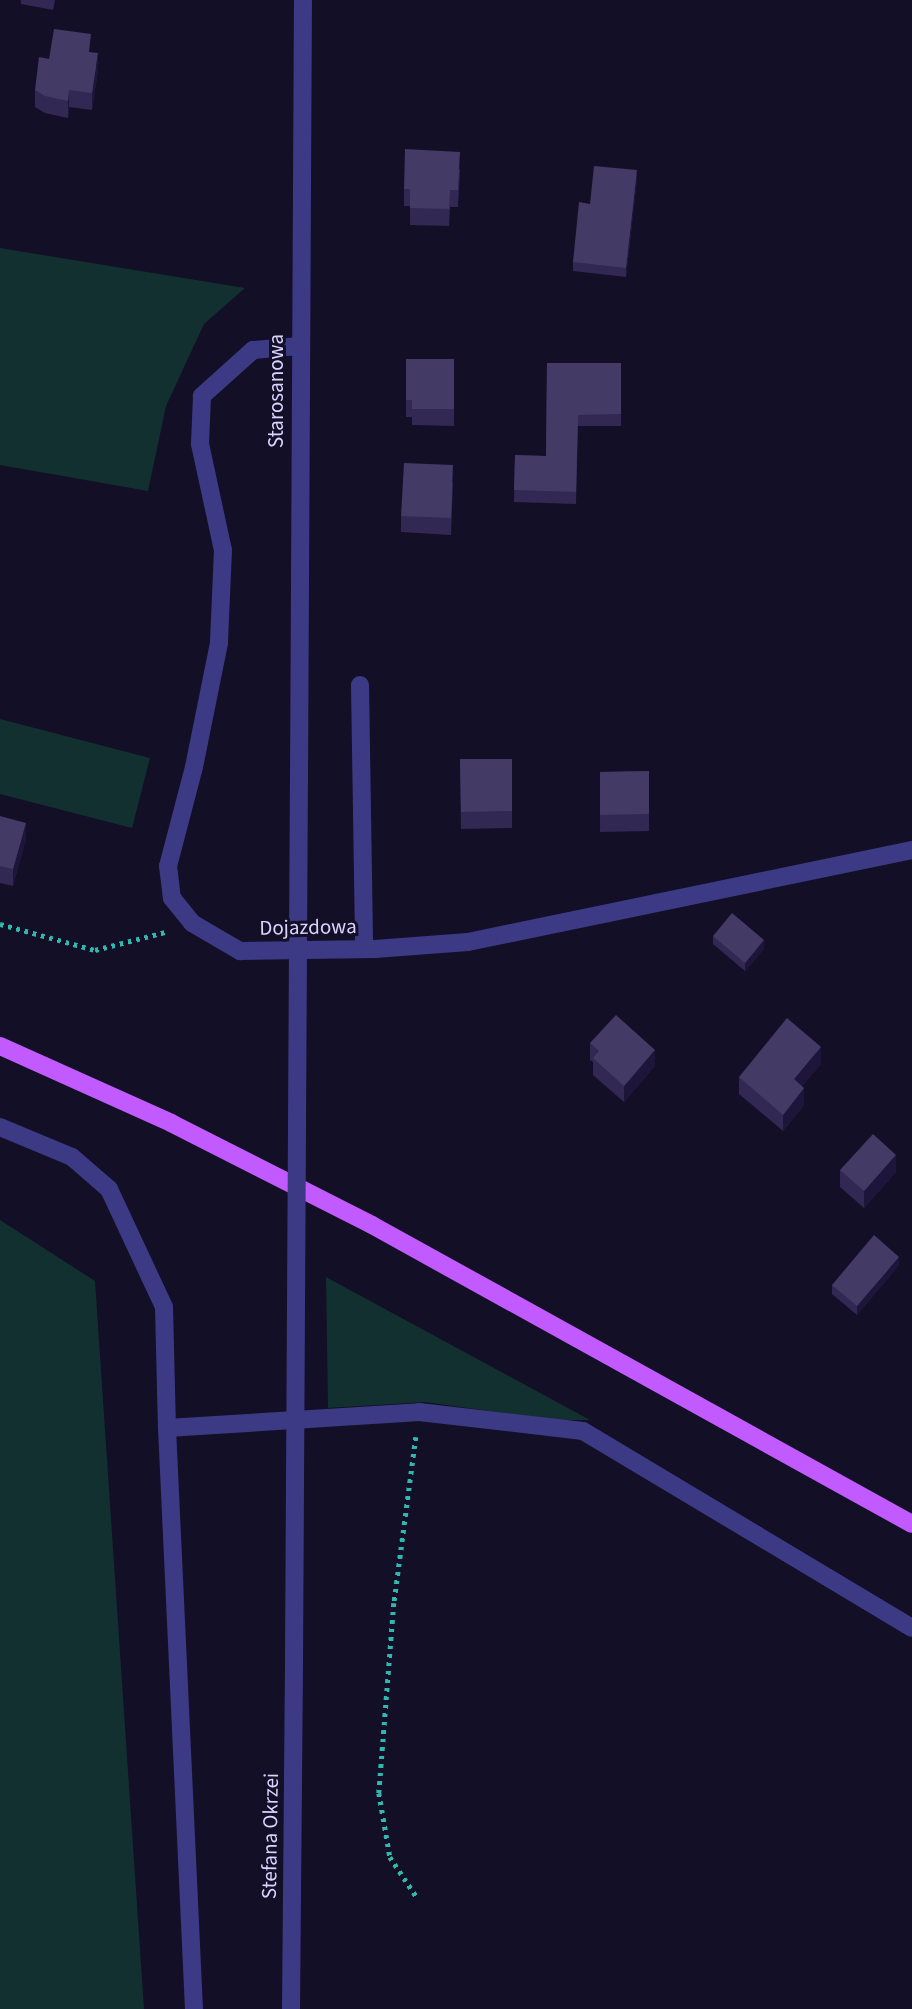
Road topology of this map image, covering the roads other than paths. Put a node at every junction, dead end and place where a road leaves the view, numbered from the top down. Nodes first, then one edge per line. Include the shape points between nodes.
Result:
1 (303, 0) edge
2 (299, 346) junction
3 (360, 685) dead end
4 (912, 850) edge
5 (364, 949) junction
6 (0, 1046) edge
7 (0, 1127) edge
8 (167, 1428) junction
9 (912, 1524) edge
10 (912, 1628) edge
11 (294, 1663) joint
12 (194, 2009) edge
13 (291, 2009) edge

1 - 2 street, Starosanowa
2 - 5 street, Dojazdowa via 253,351 202,396 200,444 222,550 219,643 168,866 172,898 192,923 240,951
2 - 11 street, Starosanowa, bridge
3 - 5 street
4 - 5 street, Dojazdowa via 468,942
6 - 9 main road via 171,1123 372,1226
7 - 8 street via 72,1157 109,1189 164,1307
8 - 10 street via 419,1412 583,1431
8 - 12 street
11 - 13 street, Stefana Okrzei

